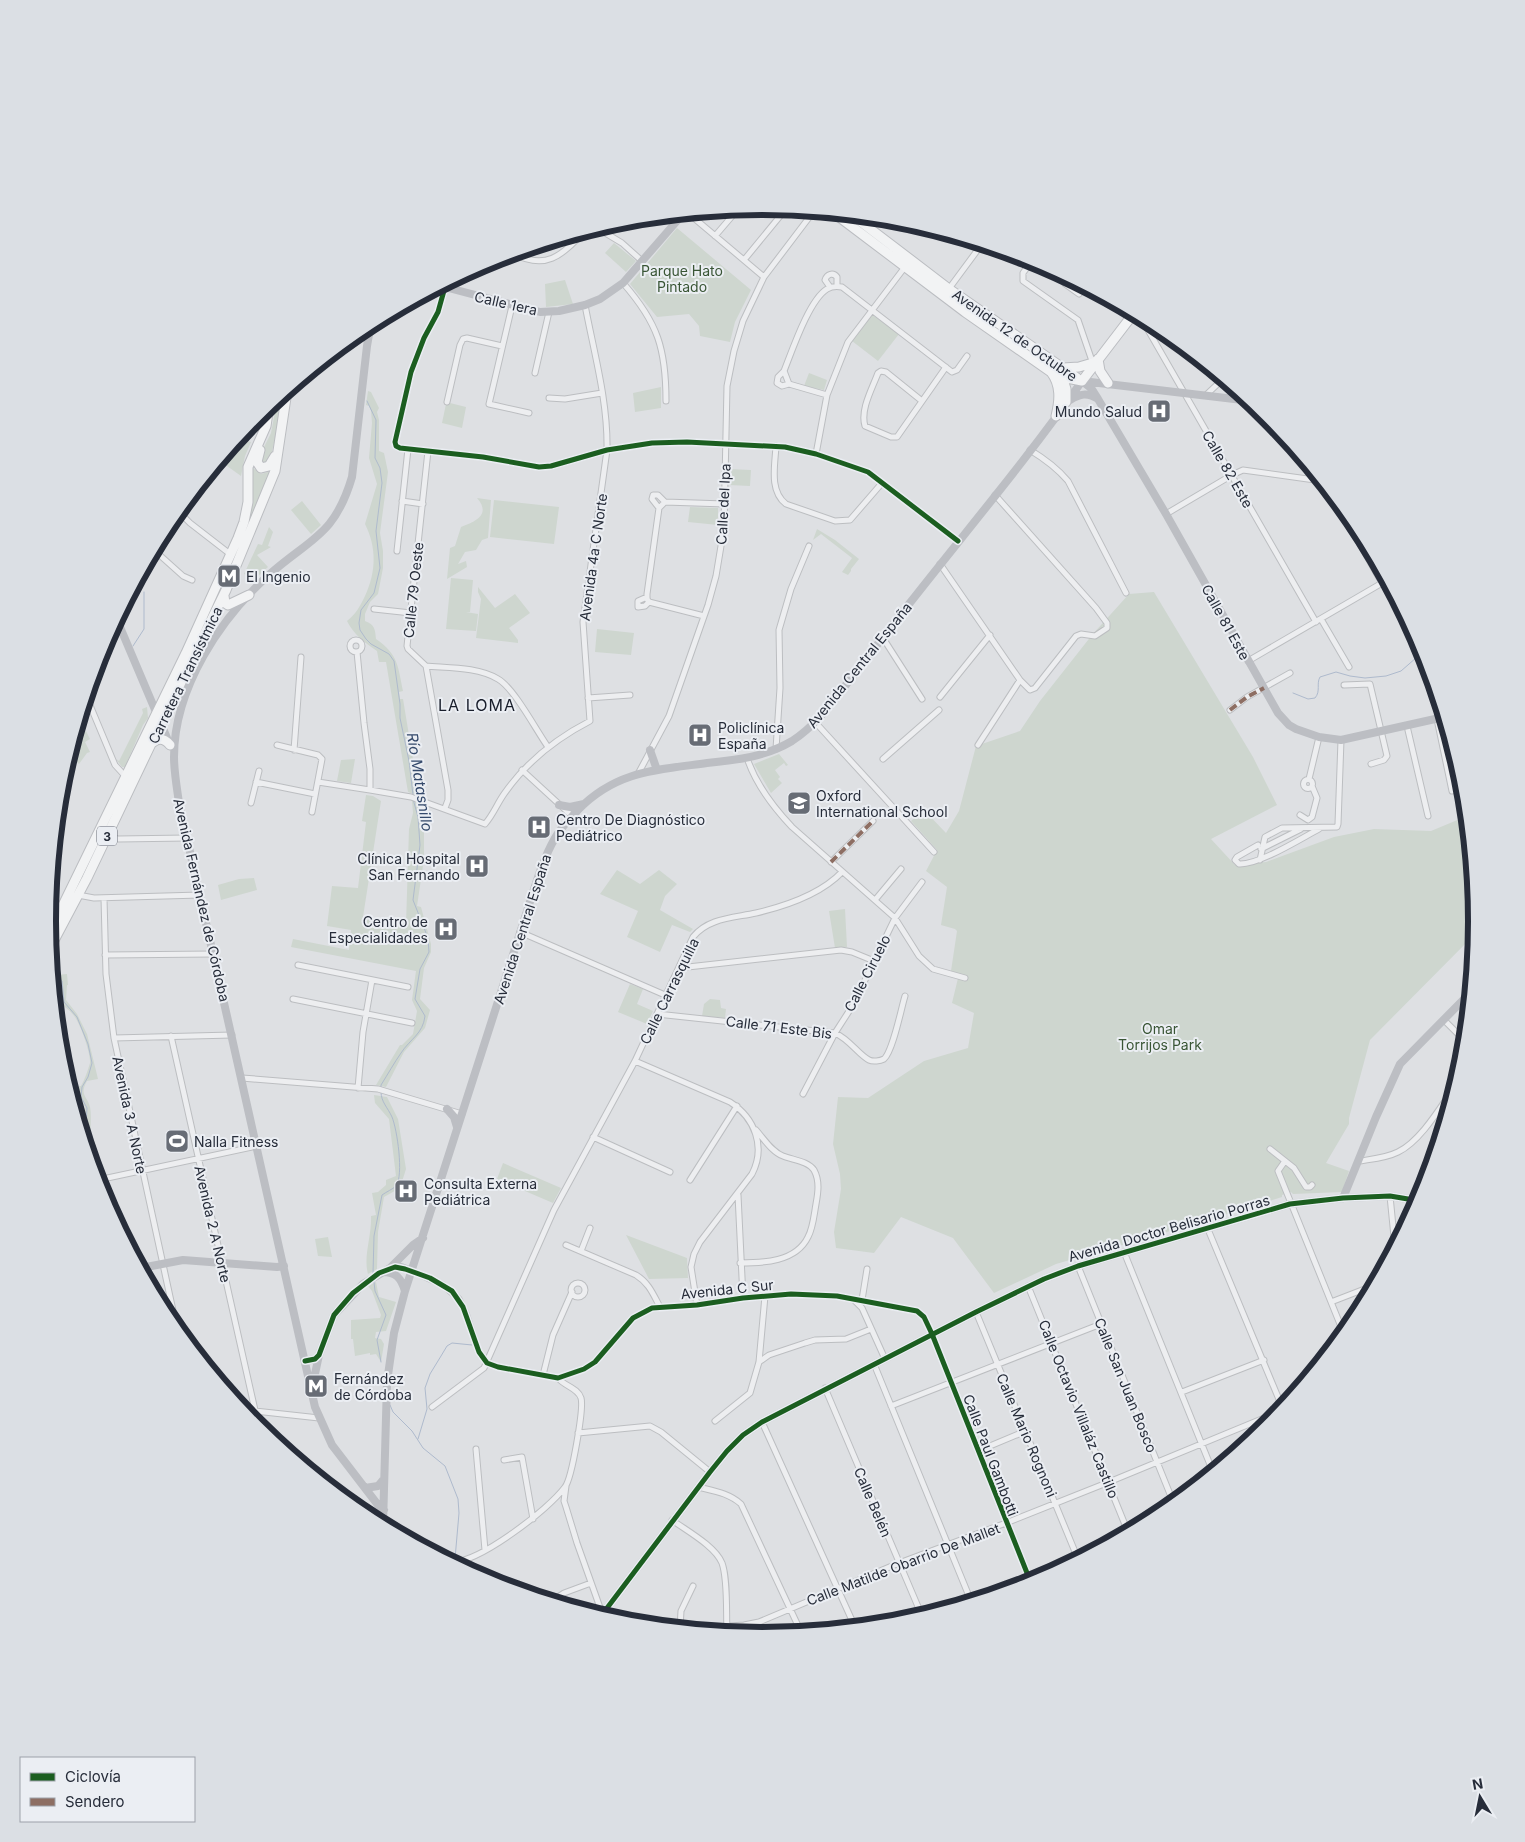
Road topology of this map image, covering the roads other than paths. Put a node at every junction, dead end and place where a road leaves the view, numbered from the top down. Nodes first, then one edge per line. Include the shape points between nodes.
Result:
1 (781, 215) dead end
2 (733, 216) edge
3 (810, 216) edge
4 (694, 218) edge
5 (678, 220) edge
6 (843, 220) edge
7 (862, 222) edge
8 (605, 233) edge
9 (715, 236) junction
10 (881, 236) junction
11 (576, 240) edge
12 (878, 246) junction
13 (979, 249) edge
14 (522, 257) edge
15 (744, 260) junction
16 (642, 261) junction
17 (908, 263) junction
18 (1027, 267) edge
19 (764, 276) junction
20 (623, 283) junction
21 (1064, 283) edge
22 (837, 286) junction
23 (830, 287) junction
24 (449, 289) edge
25 (1081, 291) edge
26 (442, 292) edge
27 (946, 293) junction
28 (585, 305) junction
29 (512, 306) junction
30 (871, 310) junction
31 (549, 312) junction
32 (1130, 318) edge
33 (1148, 329) edge
34 (369, 335) edge
35 (502, 346) junction
36 (967, 356) dead end
37 (1097, 361) junction
38 (946, 367) junction
39 (784, 371) junction
40 (1051, 372) junction
41 (1062, 372) junction
42 (535, 373) dead end
43 (1082, 381) junction
44 (1106, 383) junction
45 (1219, 383) edge
46 (789, 384) junction
47 (602, 393) junction
48 (1184, 393) junction
49 (827, 395) junction
50 (1206, 395) junction
51 (549, 398) dead end
52 (1098, 399) junction
53 (1238, 399) edge
54 (286, 401) edge
55 (666, 401) dead end
56 (922, 401) junction
57 (447, 402) dead end
58 (1066, 402) junction
59 (529, 413) dead end
60 (269, 416) edge
61 (1056, 416) junction
62 (267, 418) edge
63 (726, 443) junction
64 (279, 445) junction
65 (776, 446) junction
66 (408, 449) junction
67 (1030, 449) junction
68 (608, 450) junction
69 (428, 451) junction
70 (816, 454) junction
71 (1232, 475) junction
72 (1314, 480) edge
73 (882, 483) junction
74 (994, 495) junction
75 (402, 501) junction
76 (665, 502) junction
77 (423, 504) junction
78 (724, 504) junction
79 (659, 508) junction
80 (1166, 514) junction
81 (184, 517) edge
82 (958, 541) junction
83 (809, 546) dead end
84 (398, 551) dead end
85 (230, 554) junction
86 (159, 555) edge
87 (1368, 558) edge
88 (940, 564) junction
89 (192, 580) dead end
90 (1382, 583) joint
91 (1126, 593) dead end
92 (249, 594) junction
93 (224, 596) junction
94 (374, 609) dead end
95 (411, 613) junction
96 (704, 616) junction
97 (1319, 620) junction
98 (120, 628) edge
99 (990, 635) junction
100 (883, 638) junction
101 (357, 652) dead end
102 (301, 657) dead end
103 (1248, 662) junction
104 (426, 666) junction
105 (1349, 667) dead end
106 (1290, 672) dead end
107 (1020, 680) junction
108 (1344, 684) dead end
109 (1264, 688) junction
110 (630, 695) dead end
111 (940, 697) dead end
112 (588, 698) junction
113 (922, 699) dead end
114 (90, 706) edge
115 (939, 710) dead end
116 (1230, 710) dead end
117 (157, 713) junction
118 (1439, 718) edge
119 (161, 722) junction
120 (815, 722) junction
121 (1407, 726) junction
122 (1441, 727) edge
123 (1382, 732) junction
124 (1319, 737) junction
125 (1341, 740) junction
126 (170, 745) junction
127 (978, 745) dead end
128 (150, 746) junction
129 (277, 746) dead end
130 (548, 747) junction
131 (776, 749) junction
132 (294, 750) junction
133 (650, 750) junction
134 (174, 756) junction
135 (747, 758) junction
136 (883, 759) dead end
137 (1371, 764) dead end
138 (522, 770) junction
139 (657, 770) junction
140 (259, 771) dead end
141 (638, 774) junction
142 (126, 777) junction
143 (256, 782) junction
144 (318, 782) junction
145 (370, 790) junction
146 (1452, 791) dead end
147 (316, 794) junction
148 (251, 803) dead end
149 (585, 804) junction
150 (559, 805) junction
151 (445, 808) junction
152 (312, 812) dead end
153 (1300, 815) dead end
154 (572, 816) junction
155 (1428, 816) dead end
156 (873, 821) dead end
157 (562, 826) junction
158 (1304, 828) junction
159 (1320, 828) junction
160 (106, 838) junction
161 (187, 838) junction
162 (1260, 847) junction
163 (934, 852) dead end
164 (1260, 860) junction
165 (831, 862) junction
166 (901, 869) dead end
167 (842, 872) junction
168 (922, 882) dead end
169 (78, 895) junction
170 (200, 895) junction
171 (104, 898) junction
172 (875, 900) junction
173 (895, 918) junction
174 (56, 920) edge
175 (520, 932) junction
176 (57, 935) edge
177 (214, 954) junction
178 (105, 955) junction
179 (874, 961) junction
180 (298, 965) dead end
181 (679, 968) junction
182 (965, 978) dead end
183 (372, 980) junction
184 (408, 987) dead end
185 (665, 995) junction
186 (905, 996) dead end
187 (293, 999) dead end
188 (1464, 999) edge
189 (366, 1014) junction
190 (657, 1014) junction
191 (1444, 1020) junction
192 (412, 1023) dead end
193 (836, 1032) junction
194 (232, 1034) junction
195 (1459, 1035) edge
196 (171, 1036) junction
197 (114, 1038) junction
198 (634, 1061) junction
199 (242, 1078) junction
200 (358, 1088) junction
201 (804, 1094) dead end
202 (1446, 1098) edge
203 (737, 1106) junction
204 (447, 1109) junction
205 (462, 1114) junction
206 (457, 1129) junction
207 (755, 1130) junction
208 (593, 1137) junction
209 (257, 1146) junction
210 (1270, 1149) dead end
211 (199, 1159) junction
212 (1360, 1160) junction
213 (1285, 1161) junction
214 (142, 1170) junction
215 (670, 1172) dead end
216 (105, 1178) edge
217 (690, 1180) dead end
218 (1312, 1185) dead end
219 (738, 1194) junction
220 (1390, 1196) junction
221 (1343, 1198) junction
222 (1411, 1199) edge
223 (1290, 1204) junction
224 (1207, 1227) junction
225 (590, 1228) dead end
226 (1394, 1237) edge
227 (423, 1238) junction
228 (566, 1244) dead end
229 (581, 1251) junction
230 (1124, 1252) junction
231 (222, 1262) junction
232 (163, 1263) junction
233 (740, 1263) junction
234 (284, 1266) junction
235 (1078, 1266) junction
236 (147, 1267) edge
237 (390, 1268) junction
238 (867, 1269) dead end
239 (412, 1271) junction
240 (378, 1274) junction
241 (1028, 1286) junction
242 (1365, 1289) edge
243 (405, 1291) junction
244 (572, 1292) dead end
245 (765, 1296) junction
246 (743, 1298) junction
247 (853, 1298) junction
248 (862, 1300) junction
249 (1330, 1302) junction
250 (883, 1303) junction
251 (697, 1305) junction
252 (660, 1307) junction
253 (862, 1308) junction
254 (173, 1310) edge
255 (976, 1312) junction
256 (1101, 1324) junction
257 (1341, 1326) edge
258 (871, 1329) junction
259 (932, 1334) junction
260 (1052, 1342) junction
261 (319, 1355) junction
262 (885, 1359) junction
263 (1264, 1360) junction
264 (305, 1361) junction
265 (487, 1362) junction
266 (759, 1362) junction
267 (874, 1364) junction
268 (998, 1364) junction
269 (543, 1375) junction
270 (570, 1375) junction
271 (558, 1378) junction
272 (951, 1383) junction
273 (569, 1387) junction
274 (825, 1388) junction
275 (311, 1390) junction
276 (1182, 1392) junction
277 (1279, 1402) edge
278 (891, 1406) junction
279 (432, 1407) dead end
280 (255, 1411) joint
281 (1265, 1417) edge
282 (319, 1418) junction
283 (715, 1421) dead end
284 (762, 1422) junction
285 (1026, 1431) junction
286 (578, 1433) junction
287 (1202, 1443) junction
288 (476, 1449) dead end
289 (978, 1451) junction
290 (504, 1460) dead end
291 (1157, 1462) junction
292 (1211, 1466) edge
293 (710, 1472) junction
294 (383, 1480) junction
295 (1109, 1482) junction
296 (566, 1485) junction
297 (698, 1487) junction
298 (365, 1488) junction
299 (1171, 1496) edge
300 (555, 1498) junction
301 (564, 1501) junction
302 (1056, 1503) junction
303 (384, 1510) junction
304 (384, 1517) edge
305 (533, 1519) junction
306 (672, 1520) junction
307 (1006, 1524) junction
308 (1126, 1527) edge
309 (948, 1544) junction
310 (486, 1550) junction
311 (1076, 1554) edge
312 (465, 1561) edge
313 (899, 1564) junction
314 (1028, 1575) edge
315 (591, 1583) junction
316 (693, 1586) dead end
317 (838, 1589) junction
318 (969, 1596) edge
319 (558, 1597) edge
320 (600, 1608) edge
321 (790, 1608) junction
322 (606, 1609) edge
323 (919, 1609) edge
324 (852, 1621) edge
325 (680, 1622) edge
326 (727, 1626) edge
327 (798, 1626) edge
328 (739, 1627) edge

1 - 15 street
2 - 9 street
3 - 19 street, Calle del Ipa
4 - 9 street
5 - 16 main road, Calle 1era
6 - 12 main road, Avenida 12 de Octubre
7 - 10 main road, Avenida 12 de Octubre
8 - 16 street
9 - 15 street
10 - 12 main road
10 - 17 main road, Avenida 12 de Octubre
11 - 14 street via 567,250 548,260
12 - 17 main road, Avenida 12 de Octubre
13 - 27 street
15 - 19 street
16 - 20 main road, Calle 1era
17 - 27 main road, Avenida 12 de Octubre
17 - 30 street
18 - 37 street via 1023,281 1078,320 1091,358
19 - 63 street, Calle del Ipa via 743,321 734,351 727,386
20 - 28 main road, Calle 1era
20 - 55 street via 656,330 665,368
21 - 25 street via 1076,293
22 - 23 street
22 - 23 street via 837,277 830,274 825,280
22 - 30 street
23 - 39 street via 822,292 808,314
24 - 29 main road, Calle 1era
26 - 66 street via 438,312 424,338 412,372 395,442 396,446
27 - 40 main road, Avenida 12 de Octubre
27 - 41 main road, Avenida 12 de Octubre
28 - 31 main road, Calle 1era
28 - 47 street, Avenida 4a C Norte
29 - 31 main road, Calle 1era
29 - 35 street
30 - 38 street
30 - 49 street via 848,342
31 - 42 street
32 - 37 main road
33 - 48 street, Calle 82 Este
34 - 92 main road, Avenida Fernández de Córdoba via 352,477 346,495 338,512 319,536
35 - 57 street via 463,339
35 - 59 street via 489,404
36 - 38 street via 955,372
37 - 41 main road
37 - 43 main road
37 - 44 main road
38 - 56 street
39 - 46 street
39 - 46 street via 777,383 782,386
40 - 41 main road, Avenida 12 de Octubre
40 - 61 main road via 1059,388
41 - 43 main road, Avenida 12 de Octubre
41 - 58 main road
43 - 44 main road
43 - 52 main road, Calle 81 Este
43 - 58 main road, Avenida Central España
44 - 48 main road
44 - 52 main road via 1097,388
45 - 50 street
46 - 49 street
47 - 51 street
47 - 68 street, Avenida 4a C Norte
48 - 50 main road
48 - 71 street, Calle 82 Este
49 - 70 street
50 - 53 main road
52 - 58 main road via 1092,395 1081,395
52 - 80 main road, Calle 81 Este
54 - 64 main road, Carretera Transístmica / 3
56 - 56 street via 895,438 865,426 864,413 881,371
58 - 61 main road, Avenida Central España
60 - 64 main road via 269,428 257,464 265,468 270,464
61 - 67 main road, Avenida Central España
62 - 85 main road, Carretera Transístmica / 3 via 248,467 248,502 244,522
63 - 65 street
63 - 68 street via 652,443
63 - 78 street, Calle del Ipa
64 - 93 main road, Carretera Transístmica / 3 via 275,470
65 - 70 street
65 - 73 street via 775,491 786,504 835,521 850,520
66 - 69 street
66 - 75 street
67 - 74 main road, Avenida Central España
67 - 91 street via 1068,482
68 - 69 street via 538,467
68 - 112 street, Avenida 4a C Norte via 583,622
69 - 77 street, Calle 79 Oeste
70 - 73 street via 868,472
71 - 72 street via 1247,470
71 - 80 street
71 - 97 street, Calle 82 Este
73 - 82 street
74 - 82 main road, Avenida Central España
74 - 107 street via 1107,623 1107,628 1095,636 1076,636 1035,688 1030,690
75 - 77 street
75 - 84 street
76 - 78 street
76 - 79 street
76 - 79 street via 654,495 652,499
77 - 95 street, Calle 79 Oeste
78 - 96 street, Calle del Ipa via 721,548
79 - 96 street via 648,600
80 - 103 main road, Calle 81 Este
81 - 85 street
82 - 88 main road, Avenida Central España
83 - 131 street via 791,590 778,637 780,688
85 - 117 main road, Carretera Transístmica / 3
86 - 89 street
87 - 90 street
88 - 99 street
88 - 100 main road, Avenida Central España
90 - 97 street
92 - 93 main road via 228,605
92 - 134 main road, Avenida Fernández de Córdoba via 215,638 195,672 181,710
93 - 119 main road, Carretera Transístmica / 3
94 - 95 street
95 - 104 street, Calle 79 Oeste via 408,649
96 - 133 street, Calle del Ipa via 669,716
97 - 103 street
97 - 105 street, Calle 82 Este
98 - 117 main road
99 - 107 street
99 - 111 street
100 - 113 street
100 - 120 main road, Avenida Central España
101 - 145 street
102 - 132 street
103 - 109 main road, Calle 81 Este
104 - 130 street via 480,672 499,679
104 - 151 street via 448,790
106 - 109 street
107 - 127 street
108 - 123 street via 1370,684
109 - 116 street
109 - 124 main road, Calle 81 Este via 1278,713 1290,725
110 - 112 street
112 - 130 street, Avenida 4a C Norte via 590,721
114 - 142 street via 115,765
115 - 136 street
117 - 119 main road
117 - 142 main road, Carretera Transístmica / 3
118 - 121 main road, Calle 81 Este
119 - 126 main road
119 - 128 main road, Carretera Transístmica / 3
120 - 131 main road, Avenida Central España
120 - 163 street
121 - 123 main road, Calle 81 Este
121 - 155 street
122 - 146 street
123 - 125 main road, Calle 81 Este
123 - 137 street via 1386,759
124 - 125 main road, Calle 81 Este
124 - 153 street via 1309,779 1317,798 1312,818 1308,820
125 - 159 street via 1338,824 1337,827
126 - 128 main road via 160,739
126 - 134 main road
128 - 160 main road, Carretera Transístmica / 3
129 - 132 street
130 - 138 street, Avenida 4a C Norte
131 - 135 main road, Avenida Central España
132 - 144 street via 321,757
133 - 139 main road
133 - 141 street, Calle del Ipa
134 - 161 main road, Avenida Fernández de Córdoba
135 - 139 main road, Avenida Central España
135 - 165 street via 757,781 779,813
138 - 150 street
138 - 151 street, Avenida 4a C Norte via 485,824
139 - 141 main road, Avenida Central España
140 - 143 street
141 - 149 main road, Avenida Central España via 597,792
142 - 174 main road, Carretera Transístmica / 3
143 - 147 street
143 - 148 street
144 - 145 street
144 - 147 street
145 - 151 street
147 - 152 street
149 - 150 main road
149 - 154 main road, Avenida Central España
150 - 154 street
150 - 157 main road
154 - 157 main road, Avenida Central España
156 - 165 street
157 - 175 main road, Avenida Central España via 544,861
158 - 159 street
158 - 162 street
158 - 162 street via 1282,828 1272,832
159 - 164 street
160 - 161 street
160 - 169 main road, Carretera Transístmica / 3
161 - 170 main road, Avenida Fernández de Córdoba
162 - 164 street
162 - 164 street via 1235,860 1239,864
165 - 167 street
166 - 172 street
167 - 172 street
167 - 181 street, Calle Carrasquilla via 828,885 802,898 702,927 693,937
168 - 173 street, Calle Ciruelo
169 - 171 street
169 - 176 main road, Carretera Transístmica / 3
170 - 171 street
170 - 177 main road, Avenida Fernández de Córdoba
171 - 178 street, Avenida 3 A Norte
172 - 173 street
173 - 179 street, Calle Ciruelo
173 - 182 street via 919,956 933,969
175 - 185 street
175 - 205 main road, Avenida Central España
177 - 178 street
177 - 194 main road, Avenida Fernández de Córdoba
178 - 197 street, Avenida 3 A Norte
179 - 181 street via 841,950
179 - 193 street, Calle Ciruelo
180 - 183 street
181 - 185 street, Calle Carrasquilla
183 - 184 street
183 - 189 street
185 - 190 street, Calle Carrasquilla
186 - 193 street, Calle 71 Este Bis via 890,1050 883,1060 868,1060
187 - 189 street
188 - 191 main road
189 - 192 street
189 - 200 street
190 - 193 street, Calle 71 Este Bis
190 - 198 street, Calle Carrasquilla
191 - 195 street
191 - 212 main road via 1400,1064
193 - 201 street, Calle Ciruelo
194 - 196 street
194 - 199 main road, Avenida Fernández de Córdoba
196 - 197 street
196 - 211 street, Avenida 2 A Norte
197 - 214 street, Avenida 3 A Norte
198 - 203 street
198 - 208 street, Calle Carrasquilla
199 - 200 street
199 - 209 main road, Avenida Fernández de Córdoba
200 - 204 street via 378,1089
202 - 212 street via 1406,1148 1385,1157
203 - 207 street
203 - 217 street
204 - 205 street
204 - 206 main road via 455,1119
205 - 206 main road, Avenida Central España
206 - 227 main road, Avenida Central España
207 - 219 street via 757,1165
207 - 233 street via 774,1151 810,1166 817,1178 818,1190 814,1220 808,1237 798,1248 772,1262
208 - 215 street
208 - 265 street, Calle Carrasquilla via 554,1210
209 - 211 street
209 - 234 main road, Avenida Fernández de Córdoba
210 - 213 street
211 - 214 street
211 - 231 street, Avenida 2 A Norte
212 - 221 main road
213 - 218 street via 1306,1187
213 - 223 street via 1278,1171
214 - 216 street
214 - 232 street, Avenida 3 A Norte
219 - 233 street
219 - 251 street via 694,1254 691,1267
220 - 221 main road, Avenida Doctor Belisario Porras
220 - 222 main road, Avenida Doctor Belisario Porras
220 - 226 street
221 - 223 main road, Avenida Doctor Belisario Porras
223 - 224 main road, Avenida Doctor Belisario Porras
223 - 249 street
224 - 230 main road, Avenida Doctor Belisario Porras
224 - 263 street
225 - 229 street
227 - 237 main road
227 - 239 main road, Avenida Central España
228 - 229 street
229 - 252 street via 643,1279
230 - 235 main road, Avenida Doctor Belisario Porras
230 - 276 street
231 - 232 main road via 183,1260
231 - 234 main road
231 - 280 street, Avenida 2 A Norte
232 - 236 main road
232 - 254 street, Avenida 3 A Norte
233 - 246 street
234 - 264 main road, Avenida Fernández de Córdoba
235 - 241 main road, Avenida Doctor Belisario Porras
235 - 256 street, Calle San Juan Bosco
237 - 239 main road
237 - 240 main road
238 - 248 street
239 - 243 main road, Avenida Central España
239 - 265 street via 443,1285 459,1299 479,1352
240 - 243 main road via 392,1272 400,1278
240 - 261 main road via 353,1292 334,1315
241 - 255 main road, Avenida Doctor Belisario Porras
241 - 260 street, Calle Octavio Villaláz Castillo
242 - 249 street
243 - 294 main road, Avenida Central España via 394,1333 387,1382
244 - 269 street via 553,1335
245 - 246 street, Avenida C Sur
245 - 247 street, Avenida C Sur via 813,1294
245 - 266 street
246 - 251 street, Avenida C Sur
247 - 248 street, Avenida C Sur
247 - 253 street
248 - 250 street, Avenida C Sur
249 - 257 street
250 - 253 street via 864,1303
250 - 259 street, Avenida C Sur via 917,1311 924,1317
251 - 252 street, Avenida C Sur
252 - 270 street, Avenida C Sur via 646,1310 633,1318 595,1362
253 - 258 street
255 - 259 main road, Avenida Doctor Belisario Porras
255 - 268 street, Calle Mario Rognoni
256 - 260 street
256 - 291 street, Calle San Juan Bosco
258 - 262 street
258 - 266 street via 846,1339 815,1340 769,1355
259 - 262 main road, Avenida Doctor Belisario Porras
259 - 272 street, Calle Paul Gambotti
260 - 268 street
260 - 295 street, Calle Octavio Villaláz Castillo
261 - 264 main road
261 - 275 main road
262 - 267 main road, Avenida Doctor Belisario Porras
263 - 276 street
263 - 277 street
264 - 275 main road, Avenida Fernández de Córdoba
265 - 269 street
265 - 279 street, Calle Carrasquilla via 484,1368
266 - 283 street via 750,1393
267 - 274 main road, Avenida Doctor Belisario Porras
267 - 278 street
268 - 272 street
268 - 285 street, Calle Mario Rognoni
269 - 271 street
270 - 271 street, Avenida C Sur
270 - 273 street
271 - 273 street
272 - 278 street
272 - 289 street, Calle Paul Gambotti
273 - 286 street via 578,1392 582,1402
274 - 284 main road, Avenida Doctor Belisario Porras
274 - 313 street, Calle Belén
275 - 282 main road, Avenida Fernández de Córdoba
276 - 287 street
278 - 309 street
280 - 282 street
281 - 287 street, Calle Matilde Obarrio De Mallet
282 - 298 main road, Avenida Fernández de Córdoba via 332,1445
284 - 293 main road, Avenida Doctor Belisario Porras via 743,1435
284 - 317 street
285 - 289 street
285 - 302 street, Calle Mario Rognoni
286 - 293 street via 650,1426
286 - 296 street
287 - 291 street, Calle Matilde Obarrio De Mallet
287 - 292 street
288 - 310 street
289 - 307 street, Calle Paul Gambotti
290 - 305 street via 522,1457
291 - 295 street, Calle Matilde Obarrio De Mallet
291 - 299 street, Calle San Juan Bosco
293 - 297 main road, Avenida Doctor Belisario Porras
294 - 298 main road via 378,1486
294 - 303 main road, Avenida Central España
295 - 302 street, Calle Matilde Obarrio De Mallet
295 - 308 street, Calle Octavio Villaláz Castillo
296 - 300 street
296 - 301 street
297 - 306 main road, Avenida Doctor Belisario Porras
297 - 321 street via 728,1494 741,1504
298 - 303 main road, Avenida Fernández de Córdoba
300 - 301 street
300 - 305 street
301 - 315 street
302 - 307 street, Calle Matilde Obarrio De Mallet
302 - 311 street, Calle Mario Rognoni
303 - 304 main road, Avenida Central España
305 - 310 street
306 - 322 main road, Avenida Doctor Belisario Porras
306 - 326 street via 708,1546 722,1563
307 - 309 street, Calle Matilde Obarrio De Mallet
307 - 314 street, Calle Paul Gambotti
309 - 313 street, Calle Matilde Obarrio De Mallet
309 - 318 street
310 - 312 street
313 - 317 street, Calle Matilde Obarrio De Mallet
313 - 323 street, Calle Belén
315 - 319 street
315 - 320 street
316 - 325 street via 681,1611
317 - 321 street, Calle Matilde Obarrio De Mallet
317 - 324 street
321 - 327 street
321 - 328 street, Calle Matilde Obarrio De Mallet

